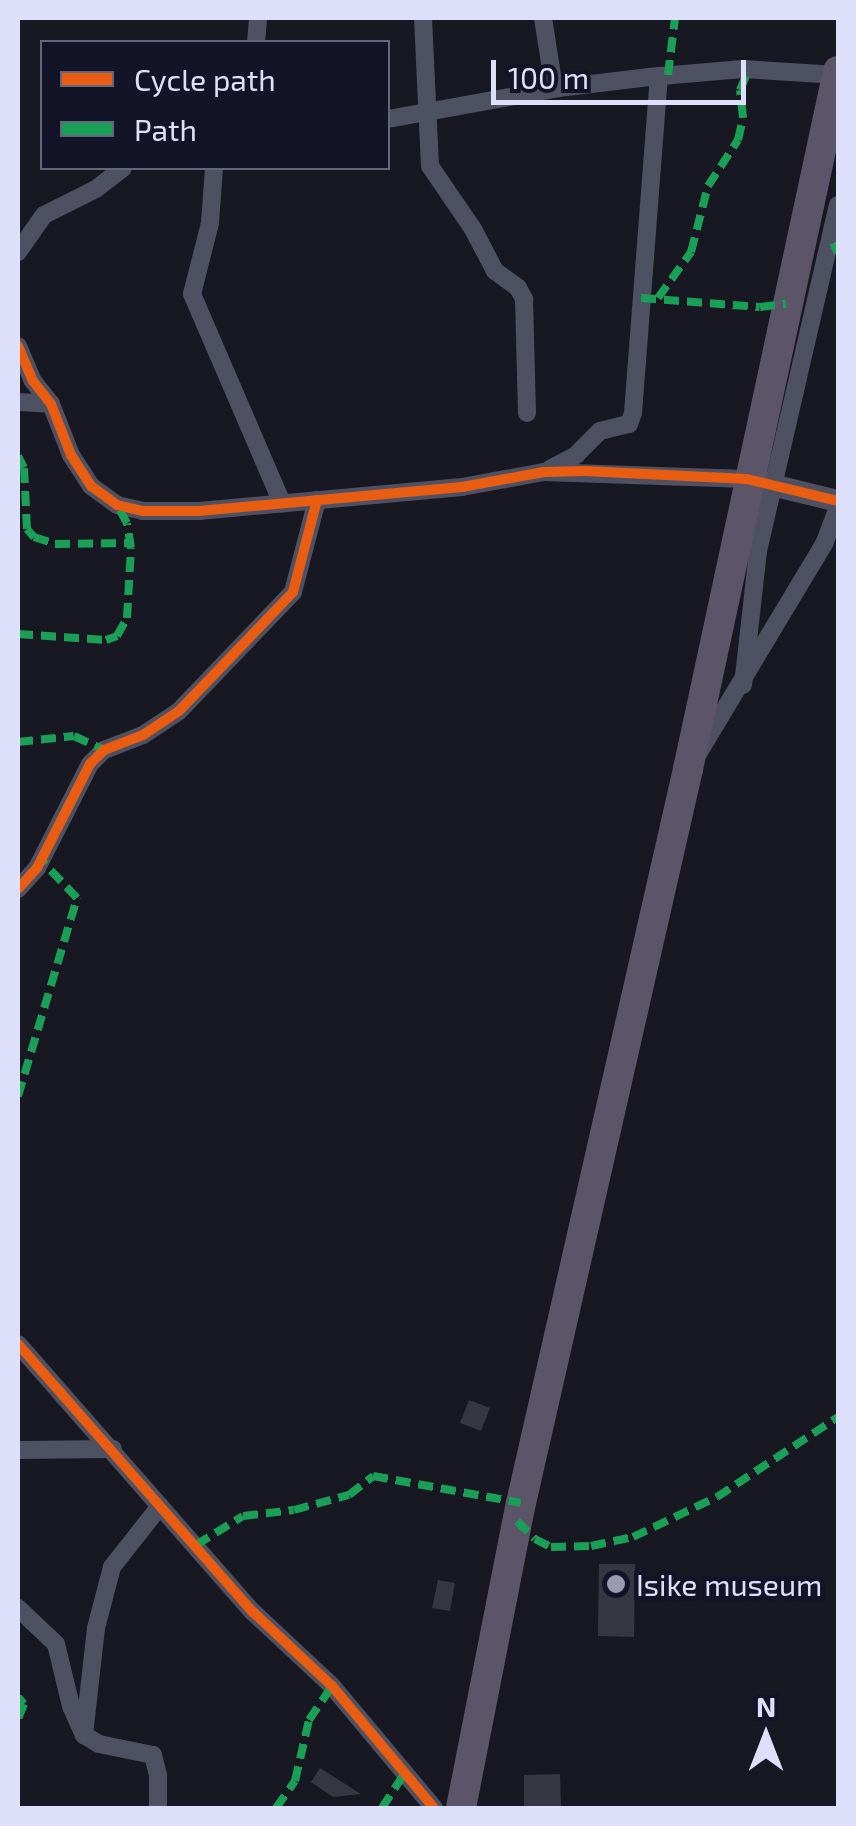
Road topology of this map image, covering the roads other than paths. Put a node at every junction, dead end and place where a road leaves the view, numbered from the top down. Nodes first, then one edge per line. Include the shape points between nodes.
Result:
1 (423, 18) edge
2 (543, 18) edge
3 (838, 73) edge
4 (660, 76) junction
5 (554, 88) junction
6 (430, 112) junction
7 (390, 119) edge
8 (120, 170) edge
9 (214, 170) edge
10 (838, 205) edge
11 (18, 252) edge
12 (18, 346) edge
13 (18, 402) edge
14 (52, 404) junction
15 (527, 414) dead end
16 (544, 472) junction
17 (761, 481) junction
18 (317, 500) junction
19 (282, 503) junction
20 (838, 505) edge
21 (742, 686) junction
22 (688, 769) junction
23 (18, 890) edge
24 (18, 1344) edge
25 (113, 1448) junction
26 (18, 1450) edge
27 (160, 1506) junction
28 (18, 1608) edge
29 (84, 1736) junction
30 (158, 1808) edge
31 (434, 1808) edge
32 (461, 1808) edge

1 - 6 street
2 - 5 street
3 - 4 street via 743,69
3 - 17 highway
4 - 5 street
4 - 16 street via 633,412 629,424 600,430 568,461
5 - 6 street
6 - 7 street
6 - 15 street via 430,166 495,272 524,299
8 - 11 street via 44,215
9 - 19 street via 210,223 192,294
10 - 17 street
12 - 14 street
13 - 14 street
14 - 19 street via 78,468 117,505 165,513
16 - 17 street
16 - 18 street via 493,484
17 - 20 street
17 - 21 street
17 - 22 highway
18 - 19 street
18 - 23 street via 294,592 180,711 90,764 37,868
20 - 21 street via 824,544
21 - 22 street
22 - 32 highway via 521,1503
24 - 25 street
25 - 26 street
25 - 27 street
27 - 29 street via 112,1567 96,1628
27 - 31 street via 253,1612 332,1686
28 - 29 street via 56,1644
29 - 30 street via 153,1755

